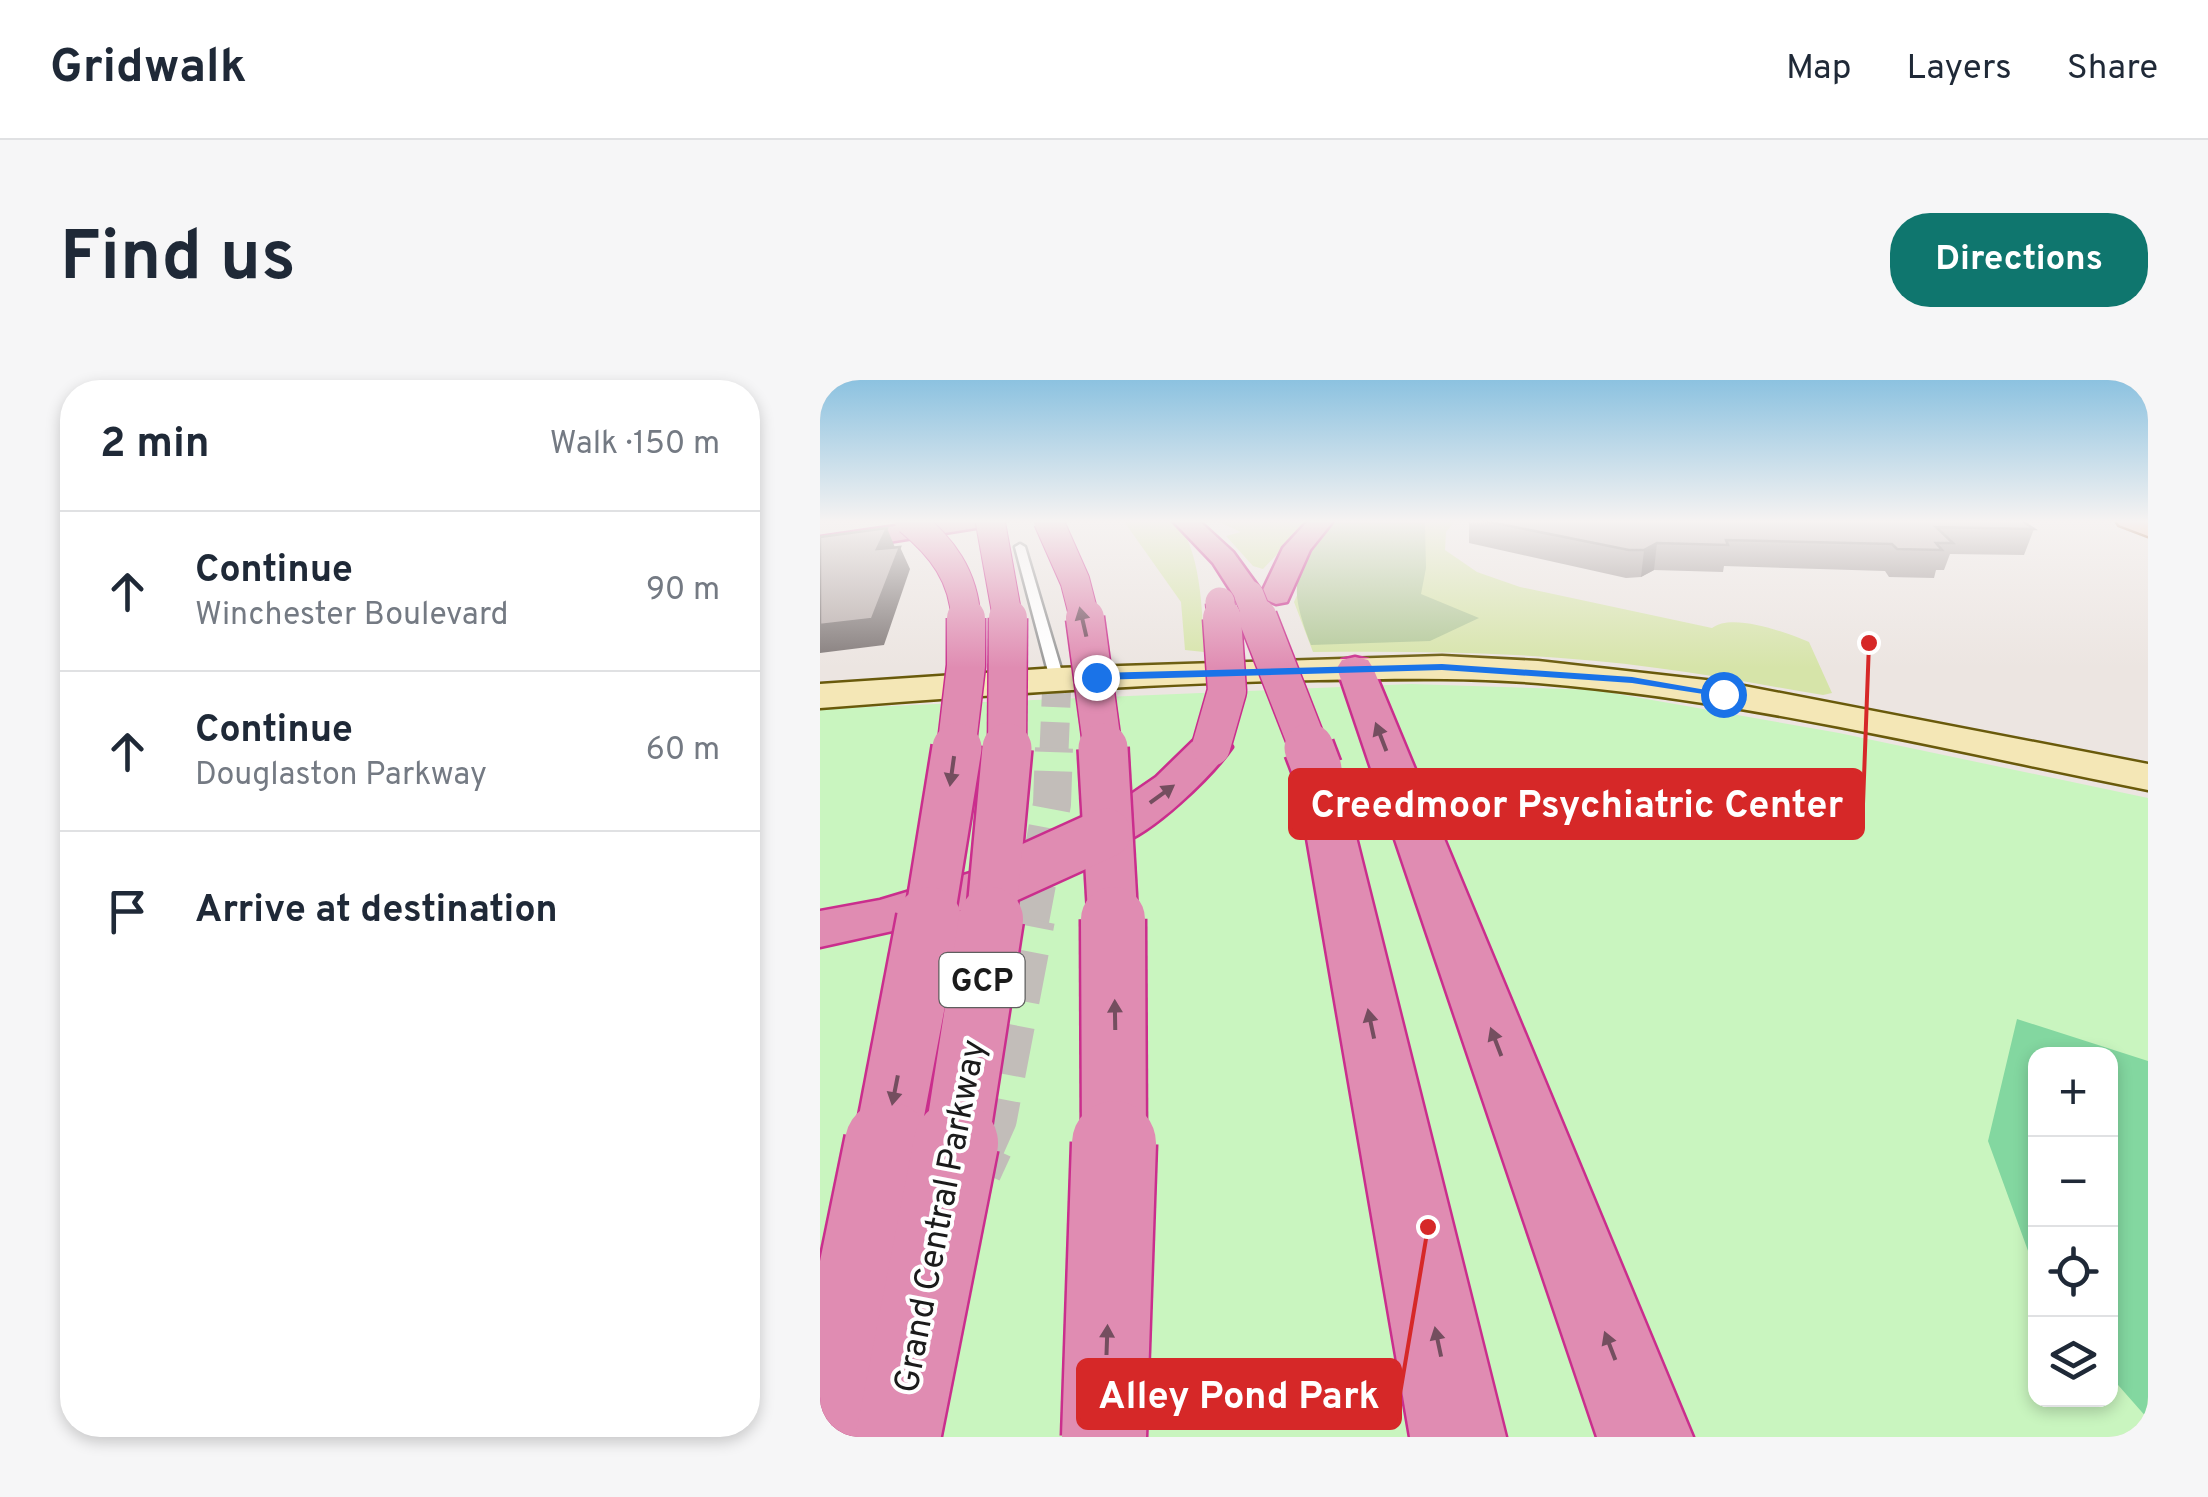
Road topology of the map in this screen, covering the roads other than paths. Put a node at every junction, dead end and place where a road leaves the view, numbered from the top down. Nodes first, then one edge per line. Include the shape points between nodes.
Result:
1 (956, 569) edge
2 (1011, 569) edge
3 (1029, 569) edge
4 (1059, 569) edge
5 (1215, 569) edge
6 (1276, 569) edge
7 (1248, 598) junction
8 (1355, 668) junction
9 (1056, 679) junction
10 (820, 696) edge
11 (2148, 777) edge
12 (820, 929) edge
13 (827, 1437) edge
14 (898, 1437) edge
15 (1104, 1437) edge
16 (1458, 1437) edge
17 (1645, 1437) edge

1 -> 13 highway, bridge via 966,613 962,686 934,894
2 - 14 highway, Grand Central Parkway / GCP, bridge via 997,888
3 - 9 lane
15 -> 4 highway, bridge via 1116,1091 1112,863 1088,646 1073,583
5 - 7 highway
6 - 7 highway
12 -> 7 highway, bridge via 1007,878 1106,833 1172,787 1211,747 1228,706 1228,664
16 -> 7 highway, bridge via 1317,769 1284,640
8 - 9 main road
8 - 11 main road via 1632,680
17 -> 8 highway
9 - 10 main road

